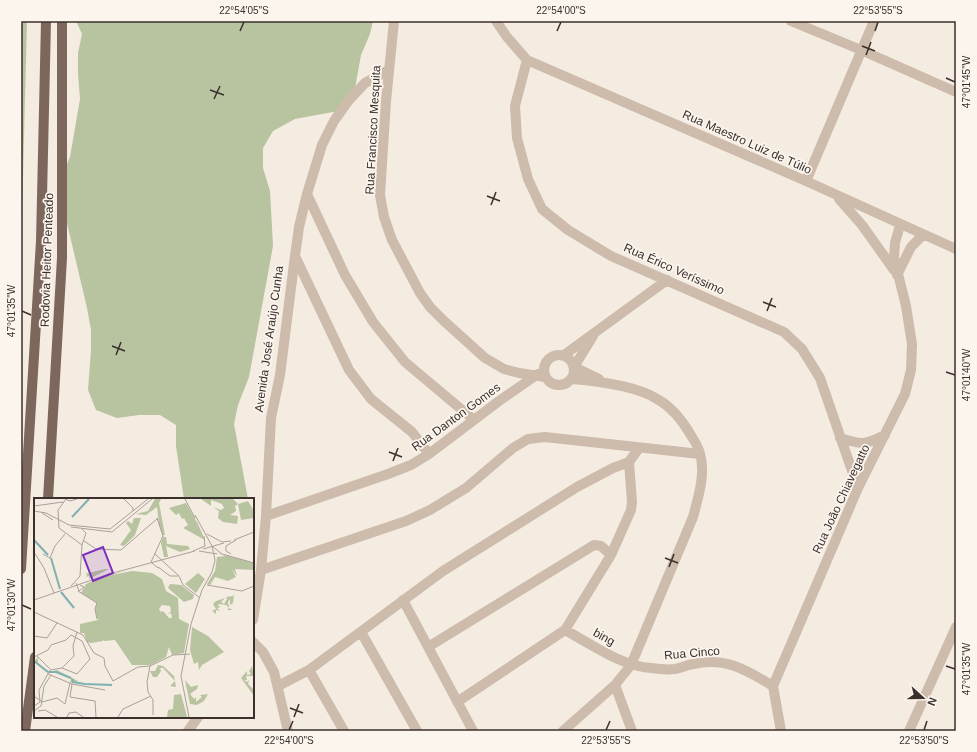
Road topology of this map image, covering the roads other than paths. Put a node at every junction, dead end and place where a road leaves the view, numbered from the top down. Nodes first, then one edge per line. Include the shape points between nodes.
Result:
1 (46, 21) edge
2 (62, 21) edge
3 (394, 21) edge
4 (496, 21) edge
5 (791, 21) edge
6 (874, 21) edge
7 (861, 50) junction
8 (527, 60) junction
9 (389, 70) junction
10 (956, 92) edge
11 (806, 181) junction
12 (307, 194) junction
13 (835, 195) junction
14 (900, 225) junction
15 (923, 235) junction
16 (956, 250) edge
17 (295, 256) junction
18 (897, 275) junction
19 (666, 280) junction
20 (596, 332) junction
21 (564, 355) junction
22 (574, 367) junction
23 (541, 374) junction
24 (571, 379) junction
25 (606, 383) junction
26 (474, 420) junction
27 (885, 435) junction
28 (840, 438) junction
29 (639, 448) junction
30 (429, 454) junction
31 (700, 454) junction
32 (629, 462) junction
33 (858, 488) junction
34 (48, 498) edge
35 (266, 516) junction
36 (611, 555) junction
37 (21, 569) edge
38 (261, 570) junction
39 (403, 600) junction
40 (254, 614) edge
41 (956, 627) edge
42 (565, 630) junction
43 (361, 632) junction
44 (254, 643) edge
45 (428, 647) junction
46 (34, 664) edge
47 (631, 665) junction
48 (309, 670) junction
49 (615, 685) junction
50 (278, 686) junction
51 (773, 686) junction
52 (457, 702) junction
53 (197, 718) edge
54 (25, 731) edge
55 (188, 731) edge
56 (288, 731) edge
57 (344, 731) edge
58 (417, 731) edge
59 (473, 731) edge
60 (563, 731) edge
61 (632, 731) edge
62 (781, 731) edge
63 (909, 731) edge

1 - 37 main road, Rodovia Heitor Penteado via 41,241
2 - 34 main road, Rodovia Heitor Penteado via 62,258
3 - 9 street, Rua Francisco Mesquita
4 - 8 street
5 - 7 street
6 - 7 street
7 - 10 street
7 - 11 street
8 - 11 street, Rua Maestro Luiz de Túlio
8 - 19 street, Rua Érico Veríssimo via 516,106 517,138 528,179 542,209 568,230 611,256
9 - 12 street, Avenida José Araújo Cunha via 365,83 334,121 322,145
9 - 23 street, Rua Francisco Mesquita via 380,194 392,240 430,307 485,358 504,369
11 - 13 street, Rua Maestro Luiz de Túlio
12 - 17 street, Avenida José Araújo Cunha
12 - 26 street via 345,275 373,322 405,362
13 - 14 street, Rua Maestro Luiz de Túlio
13 - 18 street via 862,225
14 - 15 street, Rua Maestro Luiz de Túlio
14 - 18 street, Rua João Chiavegatto via 894,258
15 - 16 street, Rua Maestro Luiz de Túlio
15 - 18 street via 910,247
17 - 30 street via 349,370 371,400 412,432
17 - 35 street, Avenida José Araújo Cunha via 280,375 271,418
18 - 27 street, Rua João Chiavegatto via 906,306 912,344 911,370 904,394
19 - 20 street
19 - 28 street, Rua Érico Veríssimo via 784,332 802,349 820,378
20 - 21 street
20 - 22 street
21 - 22 street
21 - 23 street via 550,357 544,364
22 - 24 street
22 - 25 street
23 - 24 street via 549,382 558,385 563,385
23 - 26 street, Rua Danton Gomes
24 - 25 street
25 - 31 street via 639,391 658,399 686,426
26 - 30 street, Rua Danton Gomes
27 - 28 street via 870,443 856,443
27 - 33 street, Rua João Chiavegatto
28 - 33 street, Rua Érico Veríssimo
29 - 31 street
29 - 32 street
29 - 38 street via 545,437 528,439 513,448 466,488 430,510 406,521
30 - 35 street, Rua Danton Gomes via 388,474
31 - 47 street via 702,474 693,517
32 - 36 street via 631,510
32 - 39 street via 577,487 443,571
33 - 51 street, Rua João Chiavegatto
35 - 38 street, Avenida José Araújo Cunha
36 - 42 street
36 - 45 street via 601,546 594,545
38 - 40 street, Avenida José Araújo Cunha
39 - 43 street
39 - 45 street
41 - 63 street
42 - 47 street, bing
42 - 52 street
43 - 48 street
43 - 58 street
44 - 50 street via 263,652
45 - 52 street
46 - 54 main road
47 - 49 street
47 - 51 street, Rua Cinco via 674,669 694,664 731,664
48 - 50 street
48 - 57 street
49 - 60 street
49 - 61 street
50 - 56 street
51 - 62 street
52 - 59 street
53 - 55 street

